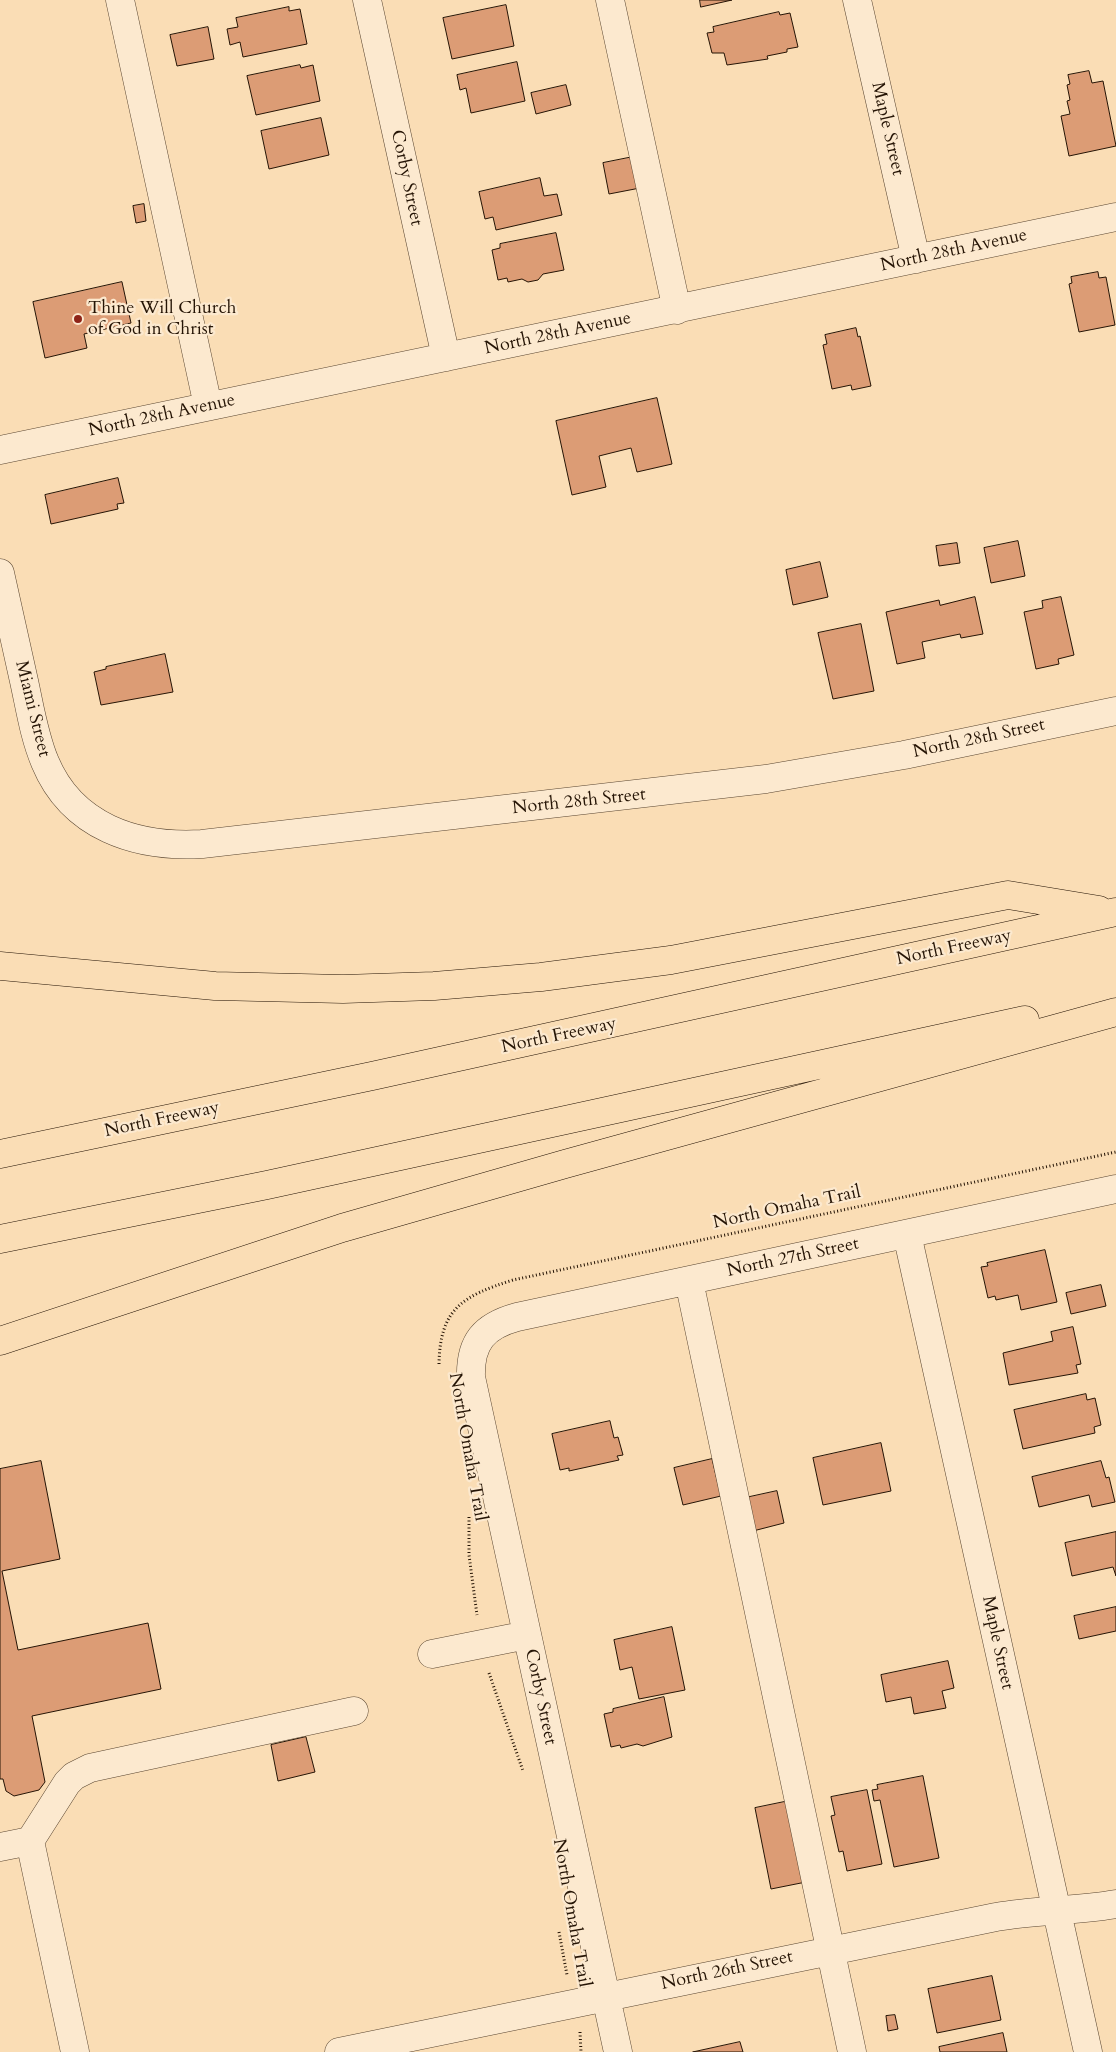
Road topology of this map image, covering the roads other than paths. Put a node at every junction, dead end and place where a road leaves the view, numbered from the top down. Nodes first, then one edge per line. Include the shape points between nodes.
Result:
1 (120, 0) edge
2 (367, 0) edge
3 (610, 0) edge
4 (857, 0) edge
5 (1116, 217) edge
6 (916, 259) junction
7 (677, 310) junction
8 (446, 357) junction
9 (208, 406) junction
10 (0, 450) edge
11 (0, 573) edge
12 (1116, 710) edge
13 (57, 784) joint
14 (1115, 913) edge
15 (0, 966) edge
16 (1116, 1000) edge
17 (1116, 1012) edge
18 (0, 1154) edge
19 (1116, 1188) edge
20 (907, 1234) junction
21 (0, 1240) edge
22 (689, 1281) junction
23 (0, 1341) edge
24 (478, 1342) joint
25 (527, 1635) junction
26 (432, 1654) dead end
27 (354, 1711) dead end
28 (30, 1841) junction
29 (0, 1847) edge
30 (1116, 1904) edge
31 (1056, 1910) junction
32 (830, 1950) junction
33 (606, 1996) junction
34 (75, 2052) edge
35 (339, 2052) edge
36 (618, 2052) edge
37 (852, 2052) edge
38 (1088, 2052) edge

1 - 9 street
2 - 8 street, Corby Street
3 - 7 street
4 - 6 street, Maple Street
5 - 6 street, North 28th Avenue
6 - 7 street, North 28th Avenue
7 - 8 street, North 28th Avenue
8 - 9 street, North 28th Avenue
9 - 10 street, North 28th Avenue
11 - 13 street, Miami Street via 36,733 45,762
12 - 13 street, North 28th Street via 904,755 766,780 175,846 140,841 98,824 78,808
14 - 15 highway via 1008,896 671,960 541,977 416,987 215,986
14 - 18 highway, North Freeway
16 - 21 highway
17 - 23 highway via 342,1228
19 - 20 street, North 27th Street
20 - 22 street, North 27th Street
20 - 31 street, Maple Street
22 - 24 street, North 27th Street via 512,1318 491,1327
22 - 32 street
24 - 25 street, Corby Street via 473,1353 471,1377
25 - 26 street
25 - 33 street, Corby Street
27 - 28 street via 90,1768 67,1783
28 - 29 street
28 - 34 street
30 - 31 street, North 26th Street
31 - 32 street, North 26th Street via 996,1917
31 - 38 street, Maple Street
32 - 33 street, North 26th Street
32 - 37 street
33 - 35 street, North 26th Street
33 - 36 street, Corby Street

